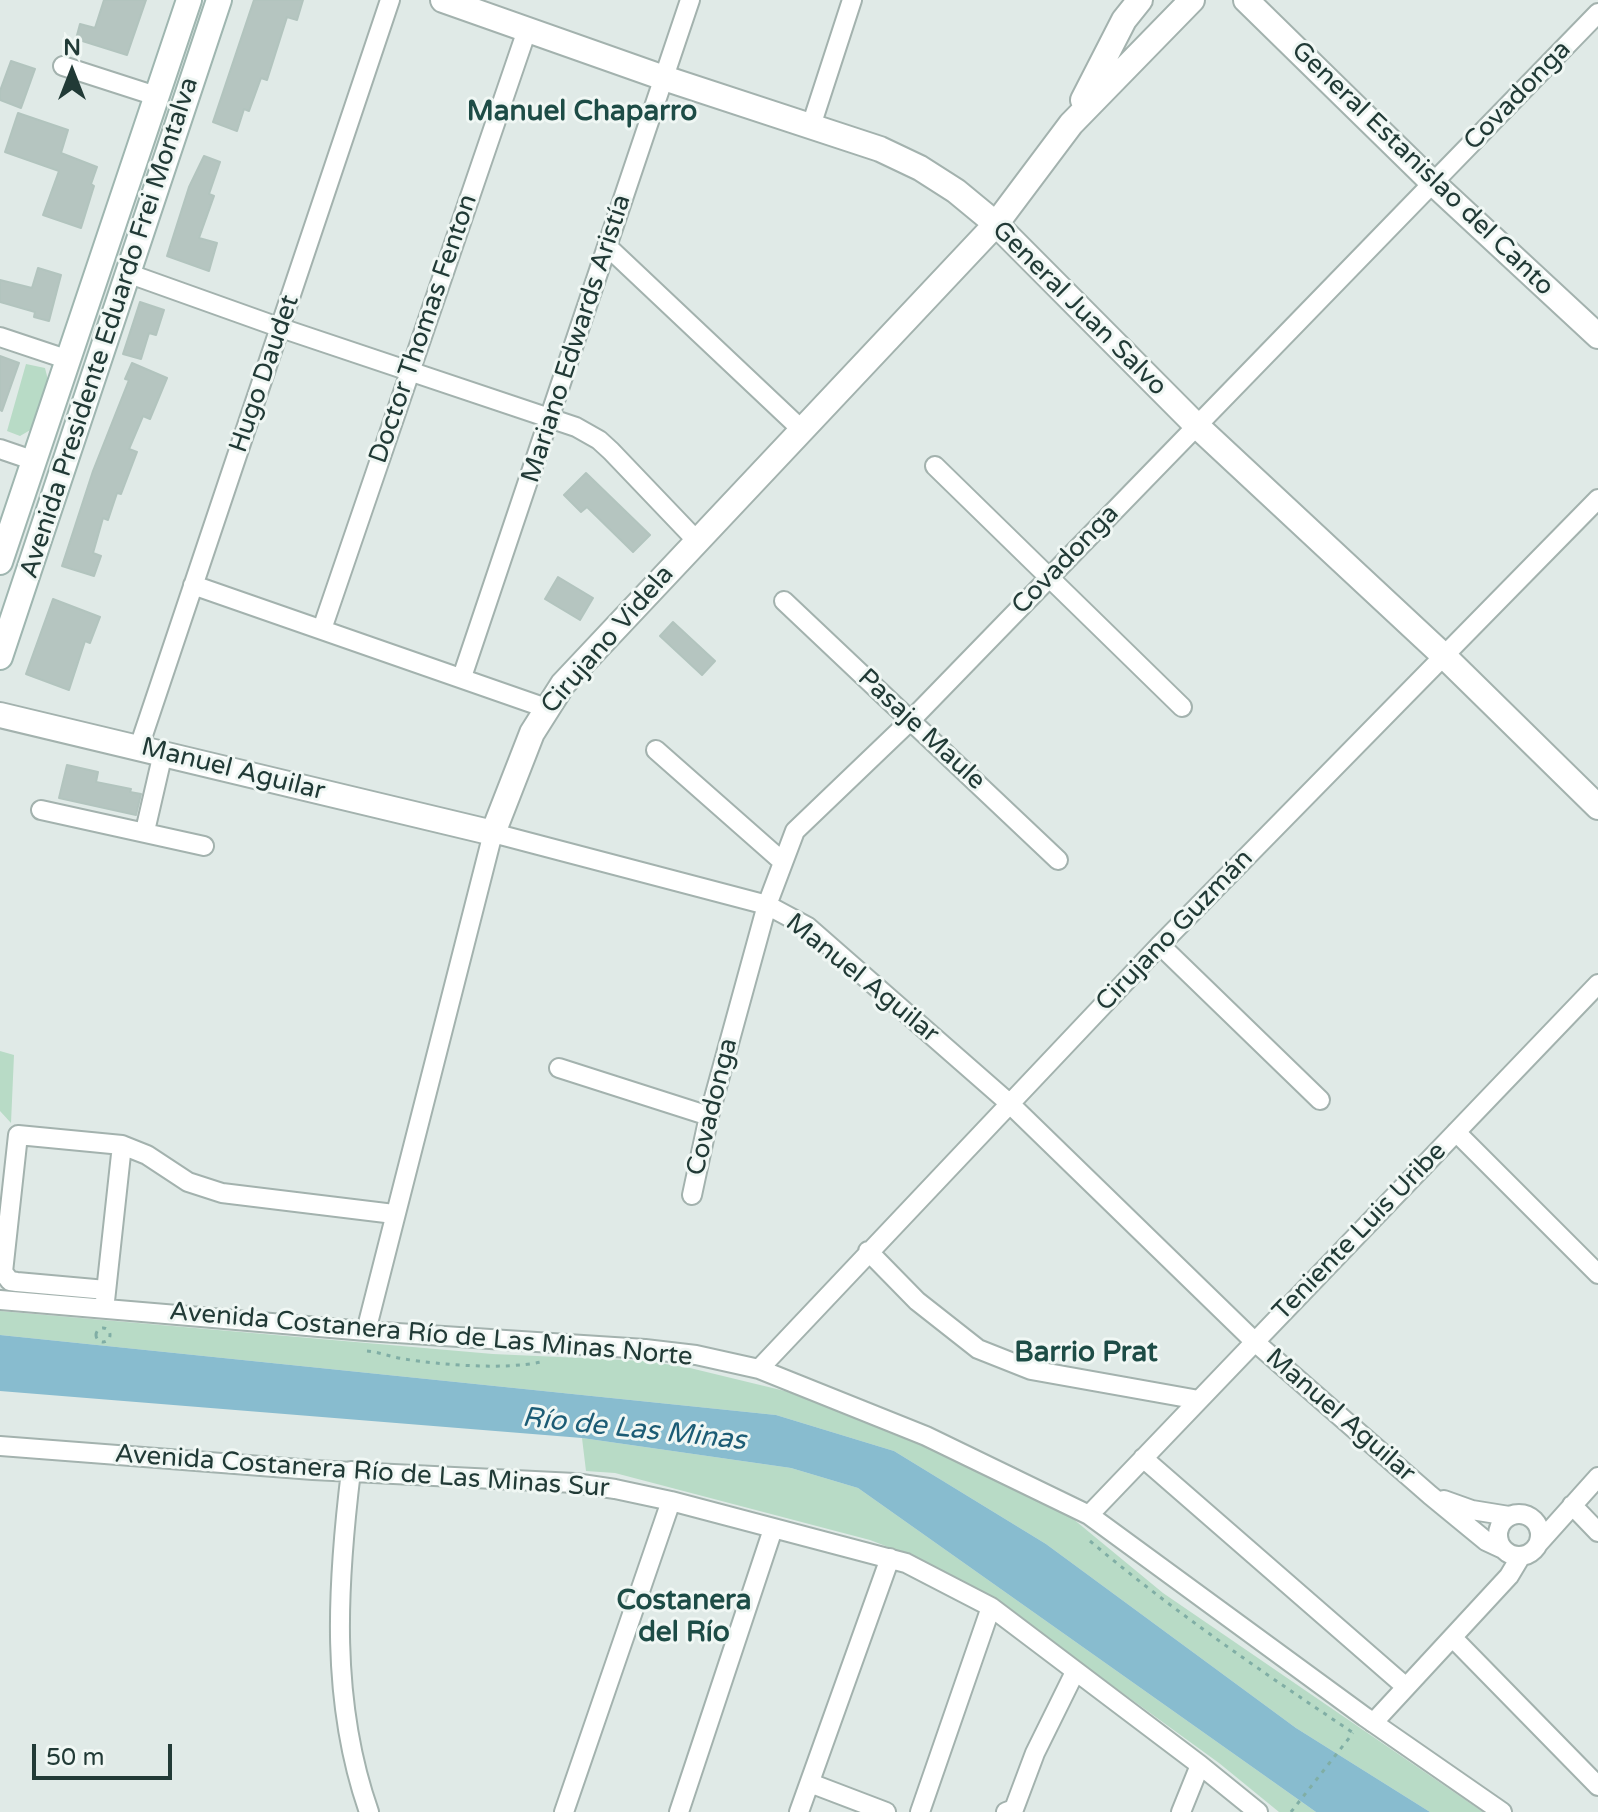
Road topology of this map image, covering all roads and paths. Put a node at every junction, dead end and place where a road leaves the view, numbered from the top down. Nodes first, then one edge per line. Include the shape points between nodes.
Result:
1 (189, 0) edge
2 (219, 0) edge
3 (390, 0) edge
4 (443, 0) edge
5 (690, 0) edge
6 (852, 0) edge
7 (1140, 0) edge
8 (1192, 0) edge
9 (1246, 0) edge
10 (1598, 13) edge
11 (527, 30) junction
12 (63, 66) dead end
13 (664, 78) junction
14 (156, 96) junction
15 (1071, 124) junction
16 (811, 126) junction
17 (1433, 183) junction
18 (996, 224) junction
19 (608, 247) junction
20 (127, 273) junction
21 (281, 328) junction
22 (1598, 336) edge
23 (0, 337) edge
24 (66, 359) junction
25 (409, 370) junction
26 (551, 419) junction
27 (1197, 426) junction
28 (802, 430) junction
29 (0, 449) edge
30 (35, 461) junction
31 (935, 466) dead end
32 (1598, 499) edge
33 (697, 541) junction
34 (0, 562) edge
35 (1049, 578) junction
36 (193, 585) junction
37 (784, 601) dead end
38 (322, 629) junction
39 (1444, 656) junction
40 (0, 657) edge
41 (462, 677) junction
42 (1182, 707) dead end
43 (546, 708) junction
44 (0, 715) edge
45 (912, 719) junction
46 (151, 750) junction
47 (656, 750) dead end
48 (1598, 807) edge
49 (41, 810) dead end
50 (145, 831) junction
51 (493, 833) junction
52 (204, 846) dead end
53 (1058, 860) dead end
54 (783, 862) junction
55 (767, 905) junction
56 (1160, 945) junction
57 (1598, 984) edge
58 (559, 1068) dead end
59 (1320, 1100) dead end
60 (1009, 1103) junction
61 (709, 1116) junction
62 (1456, 1132) junction
63 (122, 1145) junction
64 (692, 1195) dead end
65 (394, 1214) junction
66 (868, 1251) junction
67 (1598, 1274) edge
68 (105, 1299) junction
69 (0, 1300) edge
70 (118, 1327) dead end
71 (108, 1330) dead end
72 (366, 1331) junction
73 (1255, 1342) junction
74 (362, 1351) dead end
75 (544, 1361) dead end
76 (759, 1369) junction
77 (1199, 1400) junction
78 (0, 1446) edge
79 (1143, 1458) junction
80 (351, 1471) junction
81 (1598, 1477) edge
82 (1430, 1495) junction
83 (671, 1501) junction
84 (1572, 1505) junction
85 (1089, 1515) junction
86 (1517, 1515) junction
87 (773, 1529) junction
88 (1598, 1532) edge
89 (1087, 1538) dead end
90 (1538, 1544) junction
91 (1501, 1548) junction
92 (1521, 1556) junction
93 (890, 1558) junction
94 (991, 1607) junction
95 (1453, 1638) junction
96 (1075, 1672) junction
97 (1406, 1687) junction
98 (1373, 1723) junction
99 (1353, 1733) dead end
100 (1343, 1748) dead end
101 (1200, 1765) junction
102 (810, 1783) junction
103 (1598, 1786) edge
104 (1012, 1811) edge
105 (369, 1812) edge
106 (564, 1812) edge
107 (679, 1812) edge
108 (799, 1812) edge
109 (886, 1812) edge
110 (920, 1812) edge
111 (1181, 1812) edge
112 (1258, 1812) edge
113 (1291, 1812) edge
114 (1502, 1812) edge

1 - 14 street, Avenida Presidente Eduardo Frei Montalva
2 - 20 street, Avenida Presidente Eduardo Frei Montalva
3 - 21 street, Hugo Daudet
4 - 11 street, General Juan Salvo
5 - 13 street, Mariano Edwards Aristía
6 - 16 street
7 - 15 street, Cirujano Videla via 1124,20
8 - 15 street, Cirujano Videla
9 - 17 street, General Estanislao del Canto
10 - 17 street, Covadonga
11 - 13 street, General Juan Salvo
11 - 25 street, Doctor Thomas Fenton
12 - 14 street
13 - 16 street, General Juan Salvo
13 - 19 street, Mariano Edwards Aristía
14 - 24 street, Avenida Presidente Eduardo Frei Montalva
15 - 18 street, Cirujano Videla
16 - 18 street, General Juan Salvo via 920,168
17 - 22 street, General Estanislao del Canto
17 - 27 street, Covadonga
18 - 27 street, General Juan Salvo
18 - 28 street, Cirujano Videla
19 - 26 street, Mariano Edwards Aristía
19 - 28 street
20 - 21 street
20 - 40 street, Avenida Presidente Eduardo Frei Montalva
21 - 25 street
21 - 36 street, Hugo Daudet
23 - 24 street
24 - 30 street, Avenida Presidente Eduardo Frei Montalva
25 - 26 street
25 - 38 street, Doctor Thomas Fenton
26 - 33 street via 599,440
26 - 41 street, Mariano Edwards Aristía
27 - 35 street, Covadonga
27 - 39 street, General Juan Salvo
28 - 33 street, Cirujano Videla
29 - 30 street
30 - 34 street, Avenida Presidente Eduardo Frei Montalva
31 - 35 street
32 - 39 street, Cirujano Guzmán
33 - 43 street, Cirujano Videla
35 - 42 street
35 - 45 street, Covadonga
36 - 38 street
36 - 46 street, Hugo Daudet
37 - 45 street, Pasaje Maule
38 - 41 street
39 - 48 street, General Juan Salvo
39 - 56 street, Cirujano Guzmán
41 - 43 street
43 - 51 street, Cirujano Videla
44 - 46 street, Manuel Aguilar
45 - 53 street, Pasaje Maule
45 - 54 street, Covadonga via 795,831
46 - 50 street, Hugo Daudet
46 - 51 street, Manuel Aguilar
47 - 54 street
49 - 50 street
50 - 52 street
51 - 55 street, Manuel Aguilar
51 - 65 street, Cirujano Videla
54 - 55 street, Covadonga
55 - 60 street, Manuel Aguilar via 808,927
55 - 61 street, Covadonga
56 - 59 street
56 - 60 street, Cirujano Guzmán
57 - 62 street, Teniente Luis Uribe
58 - 61 street
60 - 66 street, Cirujano Guzmán
60 - 73 street, Manuel Aguilar
61 - 64 street, Covadonga
62 - 67 street
62 - 73 street, Teniente Luis Uribe
63 - 65 street via 210,1190
63 - 68 street
63 - 68 street via 18,1135 3,1272 10,1281
65 - 72 street, Cirujano Videla
66 - 76 street, Cirujano Guzmán
66 - 77 street via 917,1301 978,1349 1031,1370
68 - 69 street, Avenida Costanera Río de Las Minas Norte
68 - 72 street, Avenida Costanera Río de Las Minas Norte
70 - 71 path
72 - 76 street, Avenida Costanera Río de Las Minas Norte via 645,1349
73 - 77 street, Teniente Luis Uribe
73 - 82 street, Manuel Aguilar
74 - 75 path via 451,1363 520,1366
76 - 85 street, Avenida Costanera Río de Las Minas Norte via 926,1436
77 - 79 street, Teniente Luis Uribe
78 - 80 street, Avenida Costanera Río de Las Minas Sur
79 - 85 street, Teniente Luis Uribe
79 - 97 street
80 - 83 street, Avenida Costanera Río de Las Minas Sur via 575,1483
80 - 105 street via 339,1643 347,1732
81 - 84 street
82 - 86 street, Manuel Aguilar via 1472,1510
82 - 91 street, Manuel Aguilar
83 - 87 street, Avenida Costanera Río de Las Minas Sur
83 - 106 street
84 - 86 street
84 - 88 street
84 - 90 street
85 - 98 street, Avenida Costanera Río de Las Minas Norte
86 - 90 street via 1536,1523
86 - 91 street via 1503,1520 1497,1534
87 - 93 street, Avenida Costanera Río de Las Minas Sur
87 - 107 street
89 - 99 path via 1241,1658
90 - 92 street
91 - 92 street
92 - 95 street
93 - 94 street, Avenida Costanera Río de Las Minas Sur
93 - 102 street
94 - 96 street, Avenida Costanera Río de Las Minas Sur
94 - 110 street
95 - 97 street
95 - 103 street
96 - 101 street, Avenida Costanera Río de Las Minas Sur
96 - 104 street
97 - 98 street
98 - 114 street, Avenida Costanera Río de Las Minas Norte
100 - 113 path
101 - 111 street
101 - 112 street, Avenida Costanera Río de Las Minas Sur
102 - 108 street
102 - 109 street

